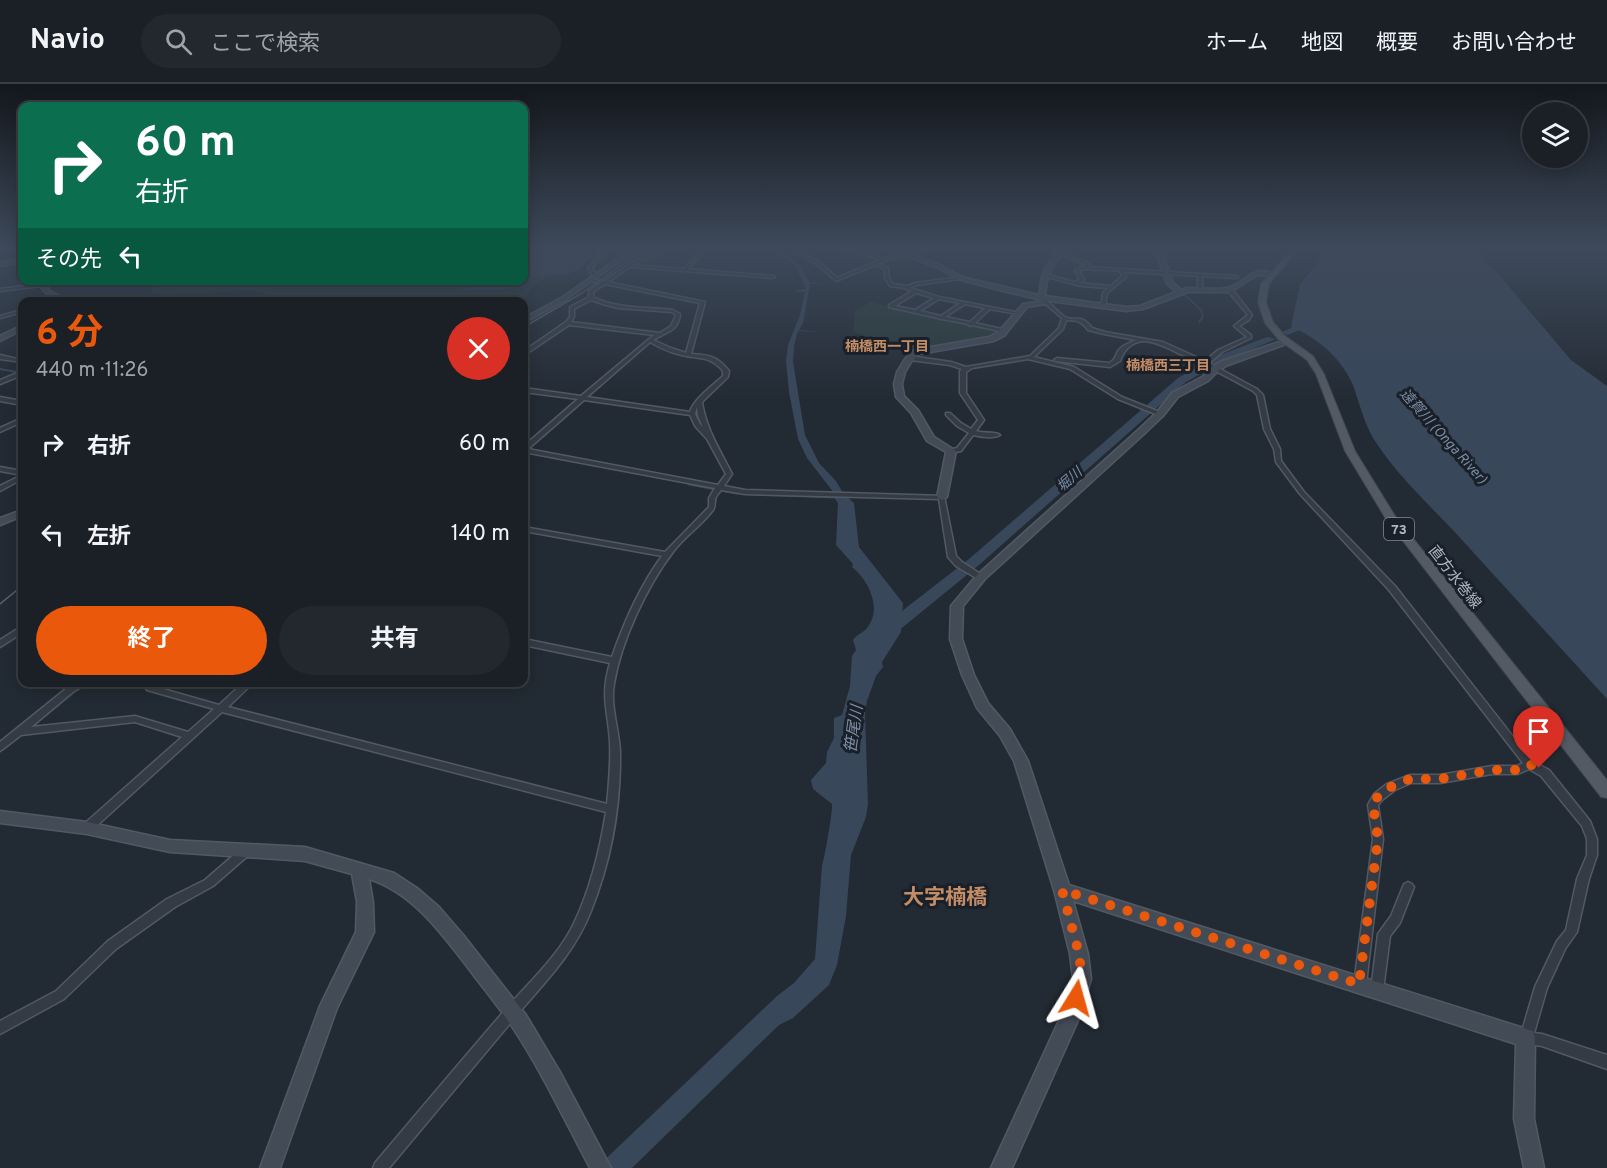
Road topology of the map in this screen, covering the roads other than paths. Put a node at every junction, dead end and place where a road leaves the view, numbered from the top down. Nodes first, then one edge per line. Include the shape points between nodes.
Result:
1 (559, 300) edge
2 (588, 300) edge
3 (596, 300) edge
4 (691, 300) edge
5 (902, 300) edge
6 (936, 300) edge
7 (947, 300) edge
8 (1040, 300) edge
9 (1104, 300) edge
10 (1162, 300) edge
11 (1238, 300) edge
12 (1262, 300) edge
13 (1045, 301) junction
14 (964, 303) junction
15 (1103, 307) junction
16 (988, 308) junction
17 (18, 311) edge
18 (915, 312) junction
19 (1018, 313) junction
20 (0, 317) edge
21 (940, 318) junction
22 (1064, 318) junction
23 (528, 319) edge
24 (568, 323) junction
25 (970, 326) junction
26 (18, 329) edge
27 (1004, 331) junction
28 (660, 334) junction
29 (0, 339) edge
30 (650, 340) junction
31 (1145, 340) junction
32 (1288, 342) junction
33 (528, 350) edge
34 (688, 354) junction
35 (0, 357) edge
36 (910, 358) junction
37 (1030, 358) junction
38 (18, 360) edge
39 (1047, 361) junction
40 (1211, 365) junction
41 (966, 369) junction
42 (18, 375) edge
43 (0, 382) edge
44 (528, 391) edge
45 (583, 398) junction
46 (0, 399) edge
47 (699, 401) junction
48 (18, 402) edge
49 (1159, 413) junction
50 (692, 414) junction
51 (948, 414) dead end
52 (18, 422) edge
53 (0, 430) edge
54 (971, 434) junction
55 (997, 435) dead end
56 (710, 438) junction
57 (528, 446) edge
58 (528, 450) edge
59 (951, 451) junction
60 (0, 469) edge
61 (18, 474) edge
62 (18, 478) edge
63 (718, 488) junction
64 (0, 489) edge
65 (942, 497) junction
66 (18, 514) edge
67 (2, 518) edge
68 (528, 530) edge
69 (667, 555) junction
70 (980, 576) junction
71 (18, 633) edge
72 (528, 643) edge
73 (0, 644) edge
74 (616, 661) junction
75 (76, 687) edge
76 (151, 687) edge
77 (244, 687) edge
78 (220, 708) junction
79 (17, 732) junction
80 (190, 736) junction
81 (0, 747) edge
82 (1529, 764) junction
83 (1607, 792) edge
84 (610, 808) junction
85 (0, 817) edge
86 (87, 828) junction
87 (247, 850) junction
88 (359, 869) junction
89 (1408, 887) dead end
90 (1062, 890) junction
91 (1359, 984) junction
92 (1377, 990) junction
93 (515, 1016) junction
94 (2, 1024) edge
95 (1526, 1038) junction
96 (1607, 1062) edge
97 (270, 1168) edge
98 (380, 1168) edge
99 (601, 1168) edge
100 (1001, 1168) edge
101 (1534, 1168) edge

1 - 23 street
2 - 24 street via 572,308
3 - 28 street via 678,315 676,324
4 - 34 street via 703,302
5 - 18 street via 891,306
6 - 18 street
7 - 14 street
8 - 13 street
9 - 15 street
10 - 15 street via 1141,308
11 - 40 street via 1250,315 1236,326 1249,338 1220,351
12 - 32 main road, 直方水巻線 / 73 via 1272,329
13 - 15 street
13 - 19 street via 1028,304
13 - 22 street
14 - 16 street
14 - 21 street
16 - 19 street
16 - 25 street
17 - 20 street
18 - 21 street
19 - 27 street
21 - 25 street
22 - 31 street via 1078,320 1094,330
22 - 37 street via 1061,328
24 - 28 street
24 - 33 street
25 - 27 street
26 - 29 street
27 - 36 street via 986,341 923,349
28 - 30 street
30 - 34 street
30 - 45 street
31 - 39 street via 1126,346 1110,365
31 - 40 street
32 - 40 street
32 - 83 main road, 直方水巻線 / 73 via 1310,358 1320,374 1350,451 1390,517
34 - 47 street via 706,356 726,371 726,376
35 - 38 street
36 - 41 street
36 - 59 street via 899,375 900,397 915,412 930,439
37 - 39 street
37 - 41 street
39 - 49 street via 1072,368 1120,398
40 - 49 street via 1205,379 1175,395
40 - 82 street via 1260,395 1278,461 1302,493 1392,588
41 - 54 street via 963,393 981,420
42 - 43 street
44 - 45 street
45 - 50 street
45 - 57 street
46 - 48 street
47 - 50 street
47 - 56 street
49 - 70 street
50 - 56 street
51 - 54 street
52 - 53 street
54 - 55 street
54 - 59 street via 959,450
56 - 63 street via 729,474
58 - 63 street
59 - 65 street
60 - 61 street
62 - 64 street
63 - 65 street via 807,495
63 - 69 street via 712,507
65 - 70 street via 952,557
66 - 67 street
68 - 69 street
69 - 74 street via 642,597
70 - 90 street via 957,606 956,639 982,705 1021,761
71 - 73 street
72 - 74 street
74 - 84 street via 608,699 615,745
75 - 79 street
76 - 78 street
77 - 78 street
78 - 80 street
78 - 84 street
79 - 80 street via 135,719
79 - 81 street
80 - 86 street
82 - 91 street via 1518,770 1410,779 1378,796 1373,805 1378,839
82 - 95 street via 1545,773 1586,824 1592,839 1592,855 1571,932 1540,987
84 - 93 street via 601,861 586,911 560,959
85 - 86 street
86 - 87 street via 170,846
87 - 88 street via 305,854
87 - 94 street via 209,883 171,903 112,945 60,995
88 - 93 street via 388,878 433,912
88 - 97 street via 365,932 329,1006
89 - 92 street via 1396,919 1384,934
90 - 91 street
90 - 100 street via 1082,980 1071,1016
91 - 92 street
92 - 95 street
93 - 98 street
93 - 99 street
95 - 96 street
95 - 101 street via 1524,1119

